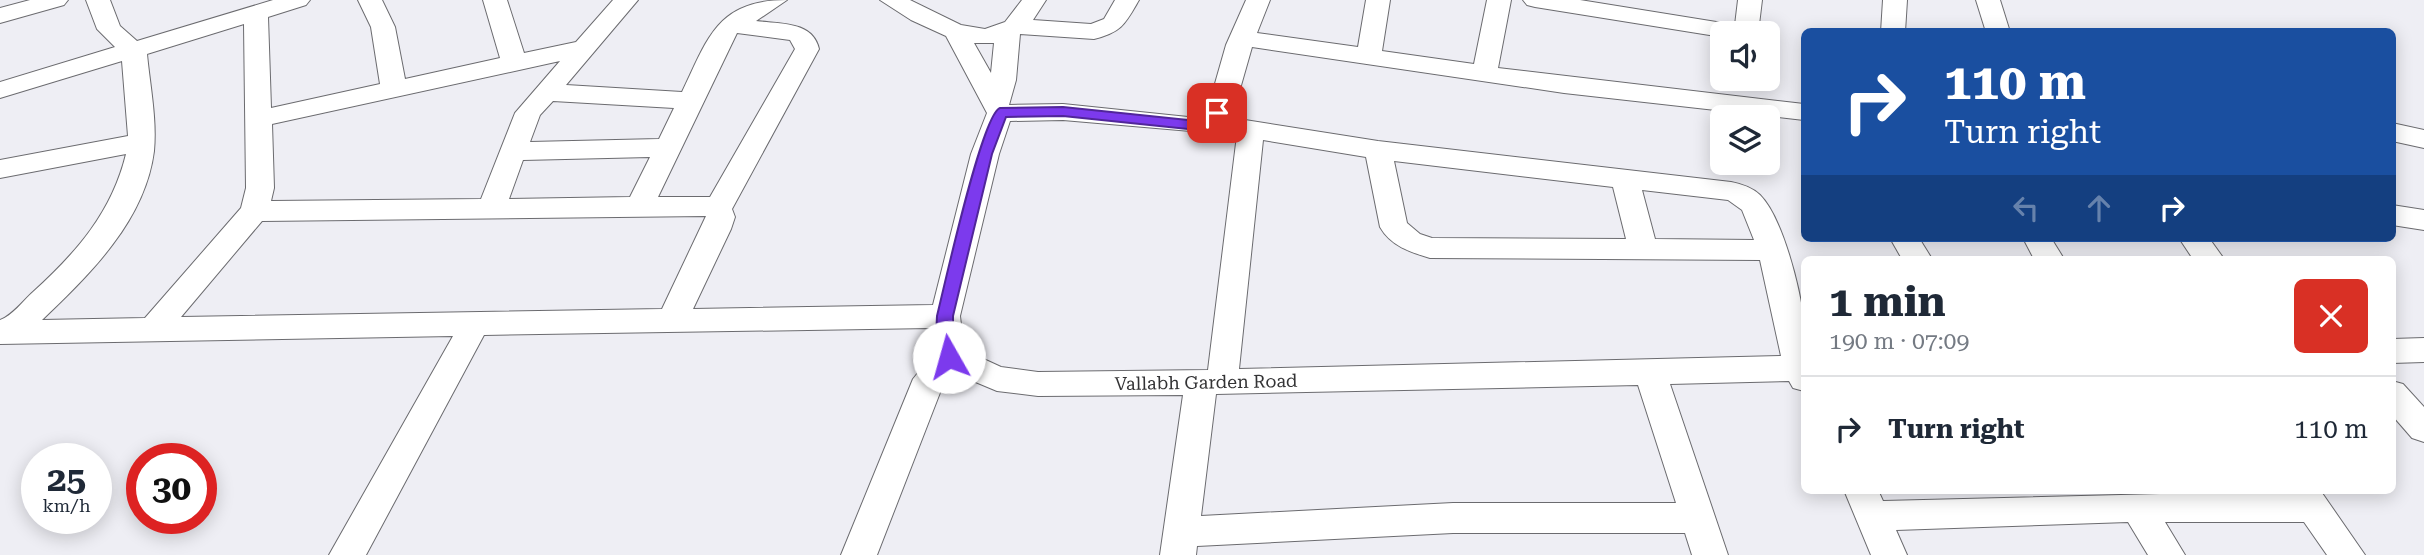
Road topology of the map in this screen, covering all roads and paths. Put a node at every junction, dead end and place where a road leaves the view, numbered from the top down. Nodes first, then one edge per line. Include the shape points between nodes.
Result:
1 (56, 0) edge
2 (99, 0) edge
3 (298, 0) edge
4 (370, 0) edge
5 (495, 0) edge
6 (625, 0) edge
7 (775, 0) edge
8 (891, 0) edge
9 (1034, 0) edge
10 (1127, 0) edge
11 (1258, 0) edge
12 (1378, 0) edge
13 (1499, 0) edge
14 (1535, 0) edge
15 (1750, 0) edge
16 (1895, 0) edge
17 (1988, 0) edge
18 (1597, 5) edge
19 (256, 13) junction
20 (0, 16) edge
21 (1746, 21) edge
22 (732, 25) junction
23 (1710, 27) edge
24 (1893, 28) edge
25 (1997, 28) edge
26 (1011, 29) junction
27 (956, 32) junction
28 (1242, 41) junction
29 (583, 48) junction
30 (134, 51) junction
31 (1369, 56) junction
32 (514, 63) junction
33 (1485, 72) junction
34 (0, 90) edge
35 (394, 90) junction
36 (545, 92) junction
37 (691, 102) junction
38 (1710, 106) edge
39 (998, 108) junction
40 (1780, 111) edge
41 (1801, 112) edge
42 (258, 119) junction
43 (1208, 122) junction
44 (1251, 129) junction
45 (2396, 133) edge
46 (2424, 139) edge
47 (141, 142) junction
48 (668, 148) junction
49 (1378, 150) junction
50 (512, 151) junction
51 (0, 169) edge
52 (1729, 175) edge
53 (1625, 179) junction
54 (1731, 191) junction
55 (640, 206) junction
56 (491, 208) junction
57 (718, 209) junction
58 (254, 211) junction
59 (2396, 216) edge
60 (2424, 219) edge
61 (2196, 242) edge
62 (1643, 250) junction
63 (1771, 250) junction
64 (2207, 256) edge
65 (945, 316) junction
66 (672, 320) junction
67 (475, 324) junction
68 (153, 330) junction
69 (5, 332) edge
70 (2424, 350) edge
71 (2396, 351) edge
72 (949, 357) junction
73 (1801, 368) edge
74 (1650, 371) junction
75 (1801, 372) edge
76 (1212, 383) junction
77 (2396, 398) edge
78 (2424, 429) edge
79 (2307, 499) edge
80 (1867, 503) edge
81 (2137, 507) junction
82 (1698, 518) junction
83 (1179, 543) edge
84 (347, 555) edge
85 (859, 555) edge
86 (1710, 555) edge
87 (1889, 555) edge
88 (2167, 555) edge
89 (2347, 555) edge

1 - 20 street
2 - 30 street via 109,29
3 - 19 street
4 - 35 street via 383,27
5 - 32 street
6 - 29 street
7 - 22 street
8 - 27 street
9 - 26 street
10 - 26 street via 1113,24 1094,32
11 - 28 street
12 - 31 street
13 - 33 street
14 - 18 street
15 - 21 street
16 - 24 street
17 - 25 street
18 - 23 street
19 - 30 street
19 - 42 street
22 - 37 street via 723,33
22 - 57 street via 797,34 807,49
26 - 27 street via 989,36
26 - 39 street
27 - 39 street
28 - 31 street via 1256,39
28 - 43 street via 1235,51 1223,103
29 - 32 street
29 - 36 street
30 - 34 street
30 - 47 street
31 - 33 street
32 - 35 street
33 - 38 street
35 - 42 street
36 - 37 street
36 - 50 street via 528,113
37 - 48 street
39 - 43 street via 1188,125
39 - 65 street
40 - 41 street
42 - 58 street via 260,188
43 - 44 street
44 - 49 street
44 - 76 street
45 - 46 street
47 - 51 street
47 - 69 street via 127,195 107,231 86,257
48 - 50 street
48 - 55 street
49 - 53 street
49 - 62 street via 1394,227 1410,241 1430,248
50 - 56 street
52 - 54 street
53 - 54 street
53 - 62 street
54 - 63 street via 1746,197 1755,208
55 - 56 street
55 - 57 street
56 - 58 street
57 - 66 street via 717,229
58 - 68 street
59 - 60 street
61 - 64 street
62 - 63 street
63 - 73 street
65 - 66 street
65 - 72 street
66 - 67 street
67 - 68 street
67 - 84 street
68 - 69 street
70 - 71 street
72 - 76 street, Vallabh Garden Road via 1017,383
72 - 85 street via 929,379
74 - 75 street, Vallabh Garden Road
74 - 76 street, Vallabh Garden Road
74 - 82 street
76 - 83 street
77 - 78 street
79 - 81 street
79 - 89 street
80 - 81 street
80 - 87 street
81 - 88 street
82 - 83 street via 1453,518
82 - 86 street

